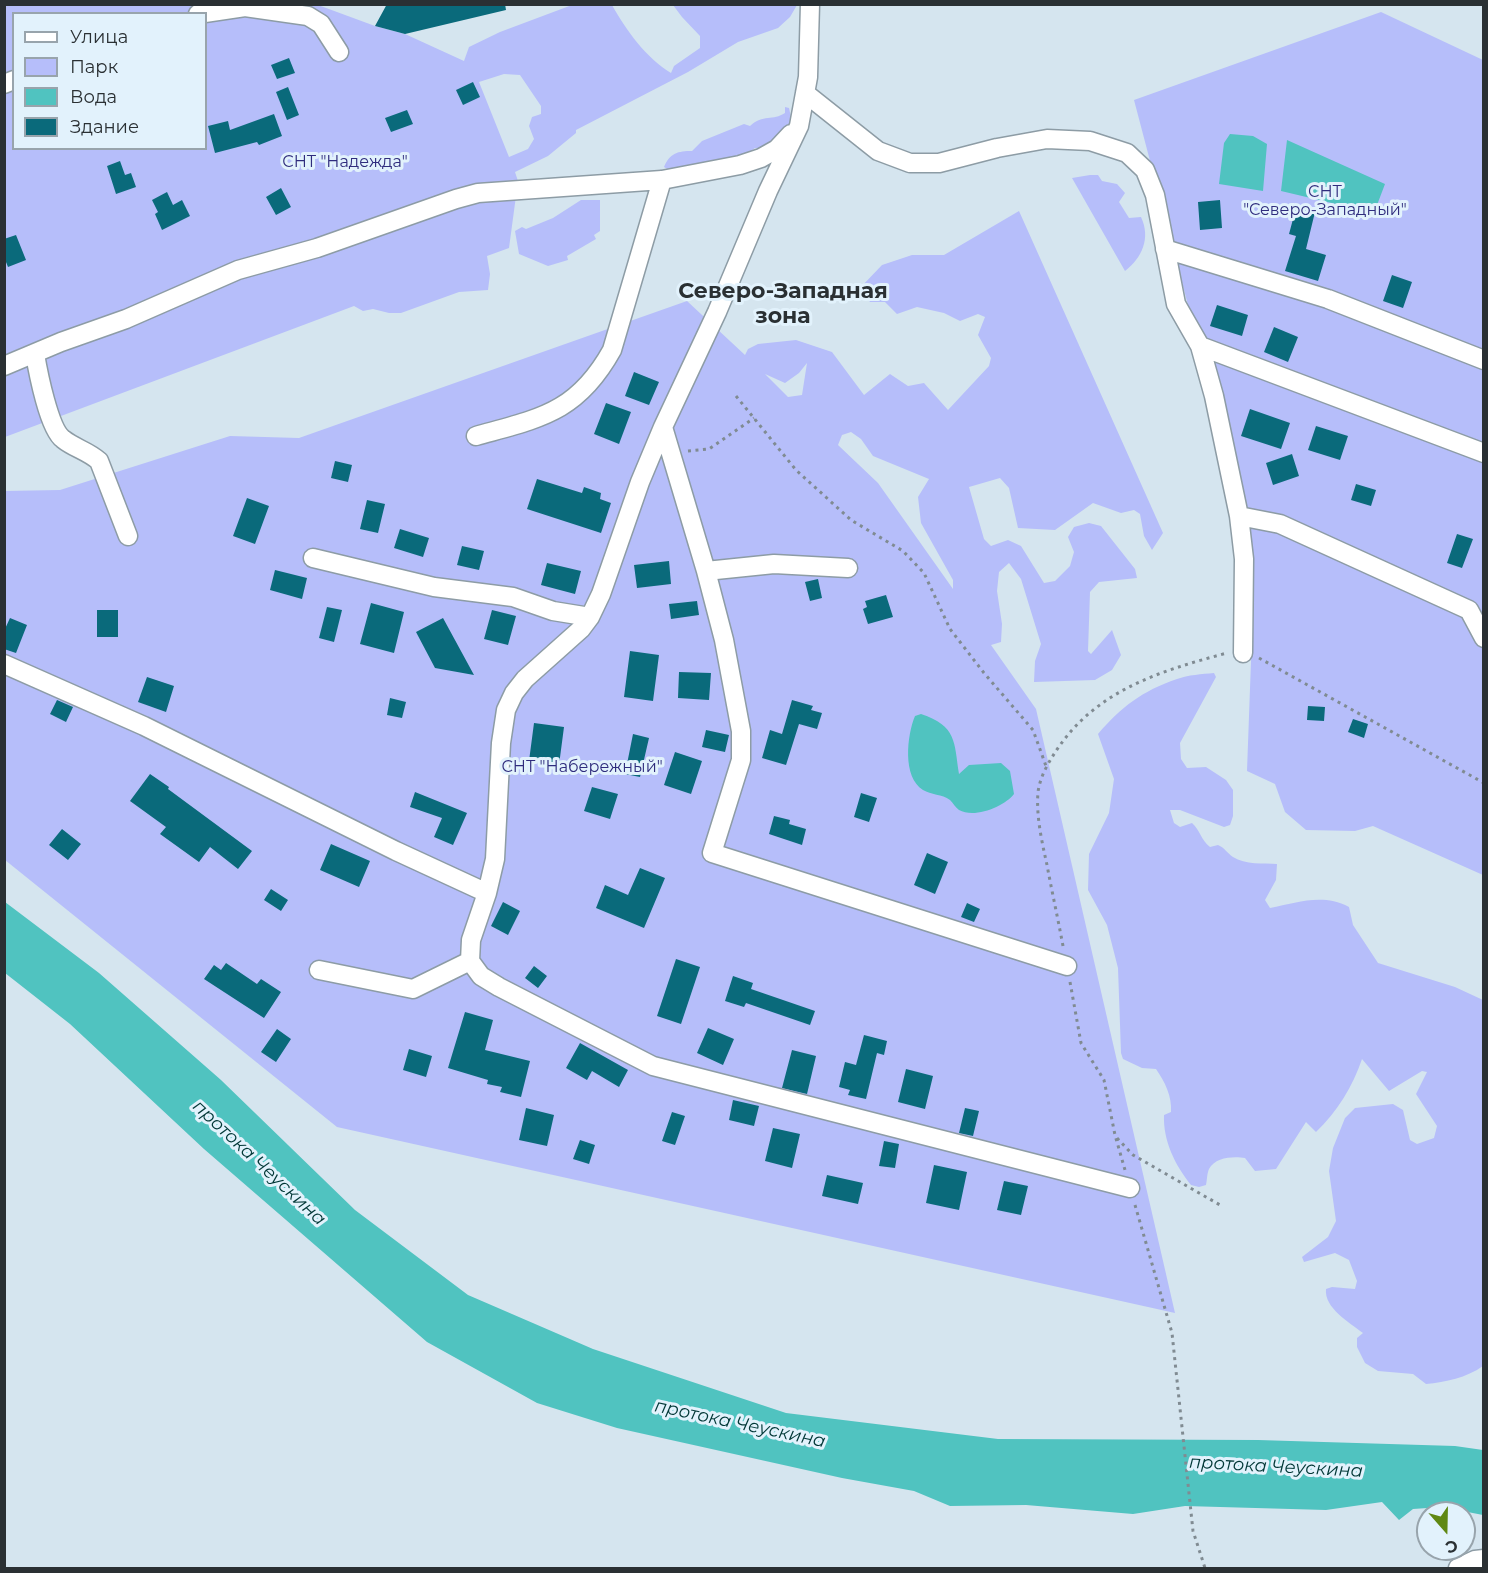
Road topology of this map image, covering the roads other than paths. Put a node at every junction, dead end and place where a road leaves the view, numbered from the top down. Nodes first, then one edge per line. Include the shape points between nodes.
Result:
1 (810, 4) edge
2 (207, 13) edge
3 (339, 52) dead end
4 (805, 93) junction
5 (799, 126) junction
6 (662, 180) junction
7 (1165, 249) junction
8 (1200, 346) junction
9 (35, 354) junction
10 (1484, 360) edge
11 (4, 366) edge
12 (663, 427) junction
13 (476, 436) dead end
14 (1484, 453) edge
15 (1239, 516) junction
16 (128, 536) dead end
17 (313, 558) dead end
18 (848, 568) dead end
19 (706, 571) junction
20 (1476, 613) edge
21 (590, 617) junction
22 (1484, 638) edge
23 (1243, 653) road end
24 (4, 664) edge
25 (487, 893) junction
26 (470, 961) junction
27 (1067, 966) road end
28 (319, 970) dead end
29 (1130, 1188) road end
30 (1484, 1559) edge
31 (1458, 1569) edge

1 - 4 street
2 - 3 street via 245,7 308,16 321,24
4 - 5 street
4 - 7 street via 878,151 910,163 939,163 1047,139 1090,141 1127,153 1145,170 1155,195
5 - 6 street via 777,149 761,158
5 - 12 street
6 - 9 street via 478,193 456,198 317,248 238,270
6 - 13 street via 612,351 600,373 558,410
7 - 8 street via 1176,304
7 - 10 street via 1328,299
8 - 14 street
8 - 15 street
9 - 11 street
9 - 16 street via 39,380 56,430 63,439 99,461
12 - 19 street
12 - 21 street
15 - 20 street via 1280,524
15 - 23 street via 1244,559
17 - 21 street via 434,587 513,597
18 - 19 street via 774,564
19 - 27 street via 741,731 741,760 712,852
20 - 22 street
21 - 25 street via 525,680 506,710 495,859
24 - 25 street via 155,731
25 - 26 street via 471,940
26 - 28 street via 414,989
26 - 29 street via 481,976 499,987 653,1066
30 - 31 street

